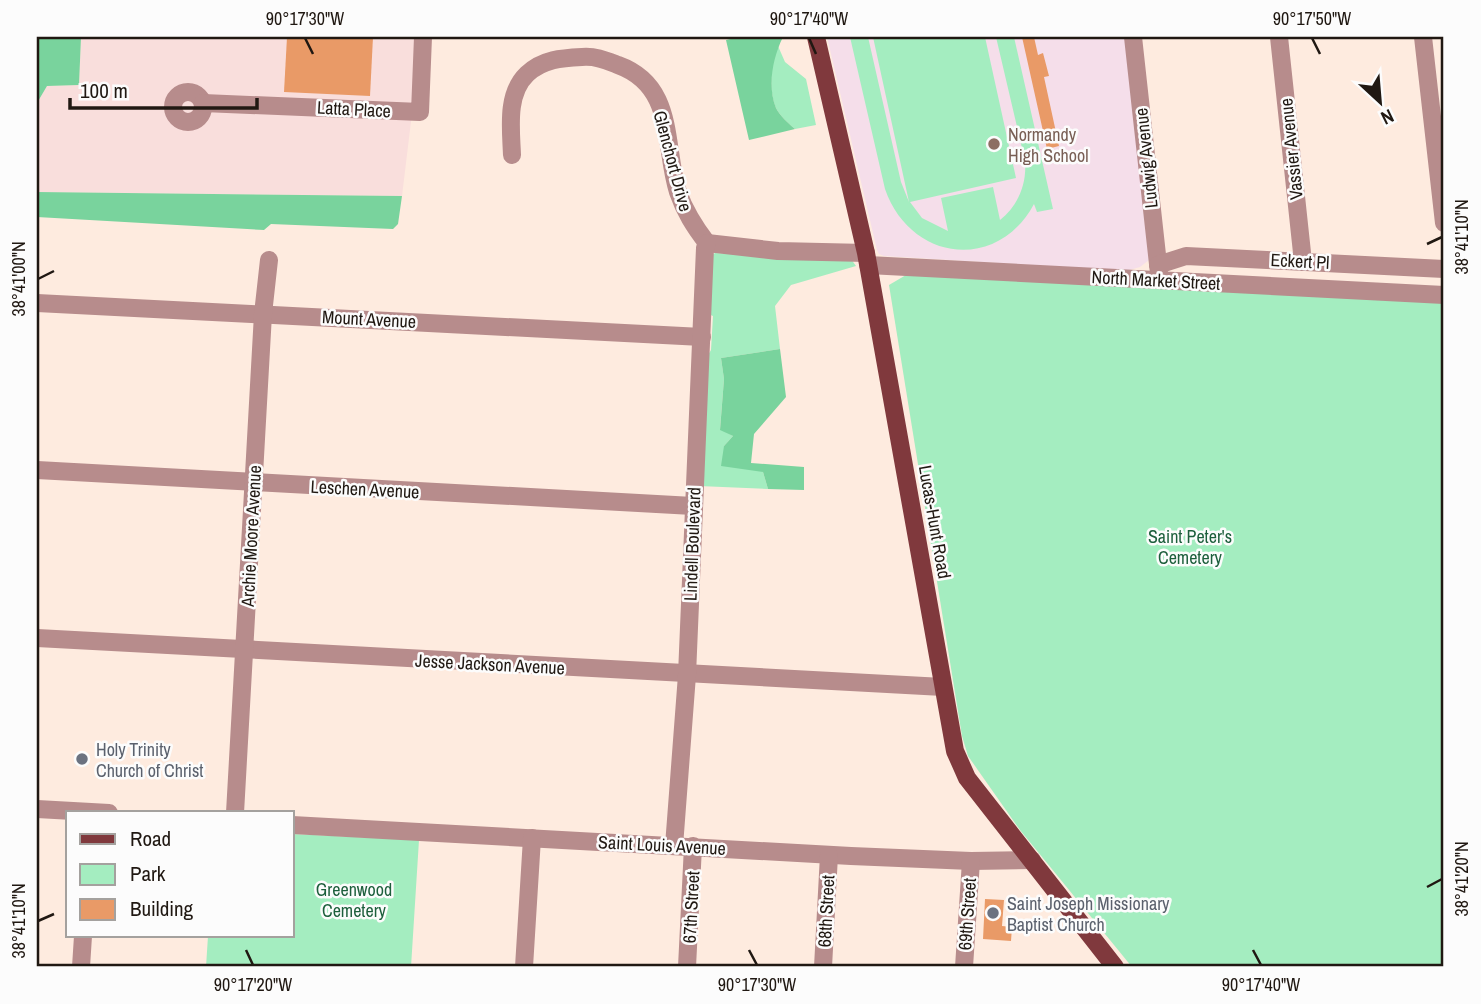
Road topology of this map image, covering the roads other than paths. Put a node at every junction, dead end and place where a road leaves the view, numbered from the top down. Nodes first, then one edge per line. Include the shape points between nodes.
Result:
1 (423, 37) edge
2 (816, 37) edge
3 (1133, 37) edge
4 (1279, 37) edge
5 (1423, 37) edge
6 (203, 103) dead end
7 (512, 155) dead end
8 (1444, 223) edge
9 (707, 243) junction
10 (867, 259) junction
11 (269, 260) dead end
12 (1303, 261) junction
13 (1444, 269) edge
14 (1159, 272) junction
15 (1444, 295) edge
16 (37, 303) edge
17 (263, 314) junction
18 (702, 337) junction
19 (37, 470) edge
20 (254, 483) junction
21 (693, 506) junction
22 (37, 638) edge
23 (245, 650) junction
24 (687, 675) junction
25 (943, 687) junction
26 (37, 809) edge
27 (67, 811) edge
28 (235, 811) edge
29 (294, 825) edge
30 (532, 838) junction
31 (674, 846) junction
32 (693, 846) junction
33 (829, 855) junction
34 (1032, 860) junction
35 (971, 861) junction
36 (82, 937) edge
37 (81, 967) edge
38 (523, 967) edge
39 (687, 967) edge
40 (823, 967) edge
41 (964, 967) edge
42 (1115, 967) edge

1 - 6 street, Latta Place via 420,113
2 - 10 main road, Lucas-Hunt Road
3 - 14 street, Ludwig Avenue
4 - 12 street, Vassier Avenue
5 - 8 street
7 - 9 street, Glenchort Drive via 512,106 526,75 542,63 562,58 596,56 625,67 653,90 668,134 678,192 688,219
9 - 10 street, North Market Street
9 - 18 street, Lindell Boulevard
10 - 14 street, North Market Street
10 - 25 main road, Lucas-Hunt Road
11 - 17 street, Archie Moore Avenue
12 - 13 street, Eckert Pl
12 - 14 street, Eckert Pl via 1186,256
14 - 15 street, North Market Street
16 - 17 street, Mount Avenue
17 - 18 street, Mount Avenue
17 - 20 street, Archie Moore Avenue
18 - 21 street, Lindell Boulevard
19 - 20 street, Leschen Avenue
20 - 21 street, Leschen Avenue
20 - 23 street, Archie Moore Avenue
21 - 24 street, Lindell Boulevard
22 - 23 street, Jesse Jackson Avenue
23 - 24 street, Jesse Jackson Avenue
23 - 28 street, Archie Moore Avenue
24 - 25 street, Jesse Jackson Avenue
24 - 31 street, Lindell Boulevard
25 - 34 main road, Lucas-Hunt Road via 961,767
26 - 27 street
29 - 30 street, Saint Louis Avenue
30 - 31 street, Saint Louis Avenue
30 - 38 street
31 - 32 street, Saint Louis Avenue
32 - 33 street, Saint Louis Avenue
32 - 39 street, 67th Street
33 - 35 street, Saint Louis Avenue
33 - 40 street, 68th Street
34 - 35 street, Saint Louis Avenue
34 - 42 main road, Lucas-Hunt Road
35 - 41 street, 69th Street
36 - 37 street

